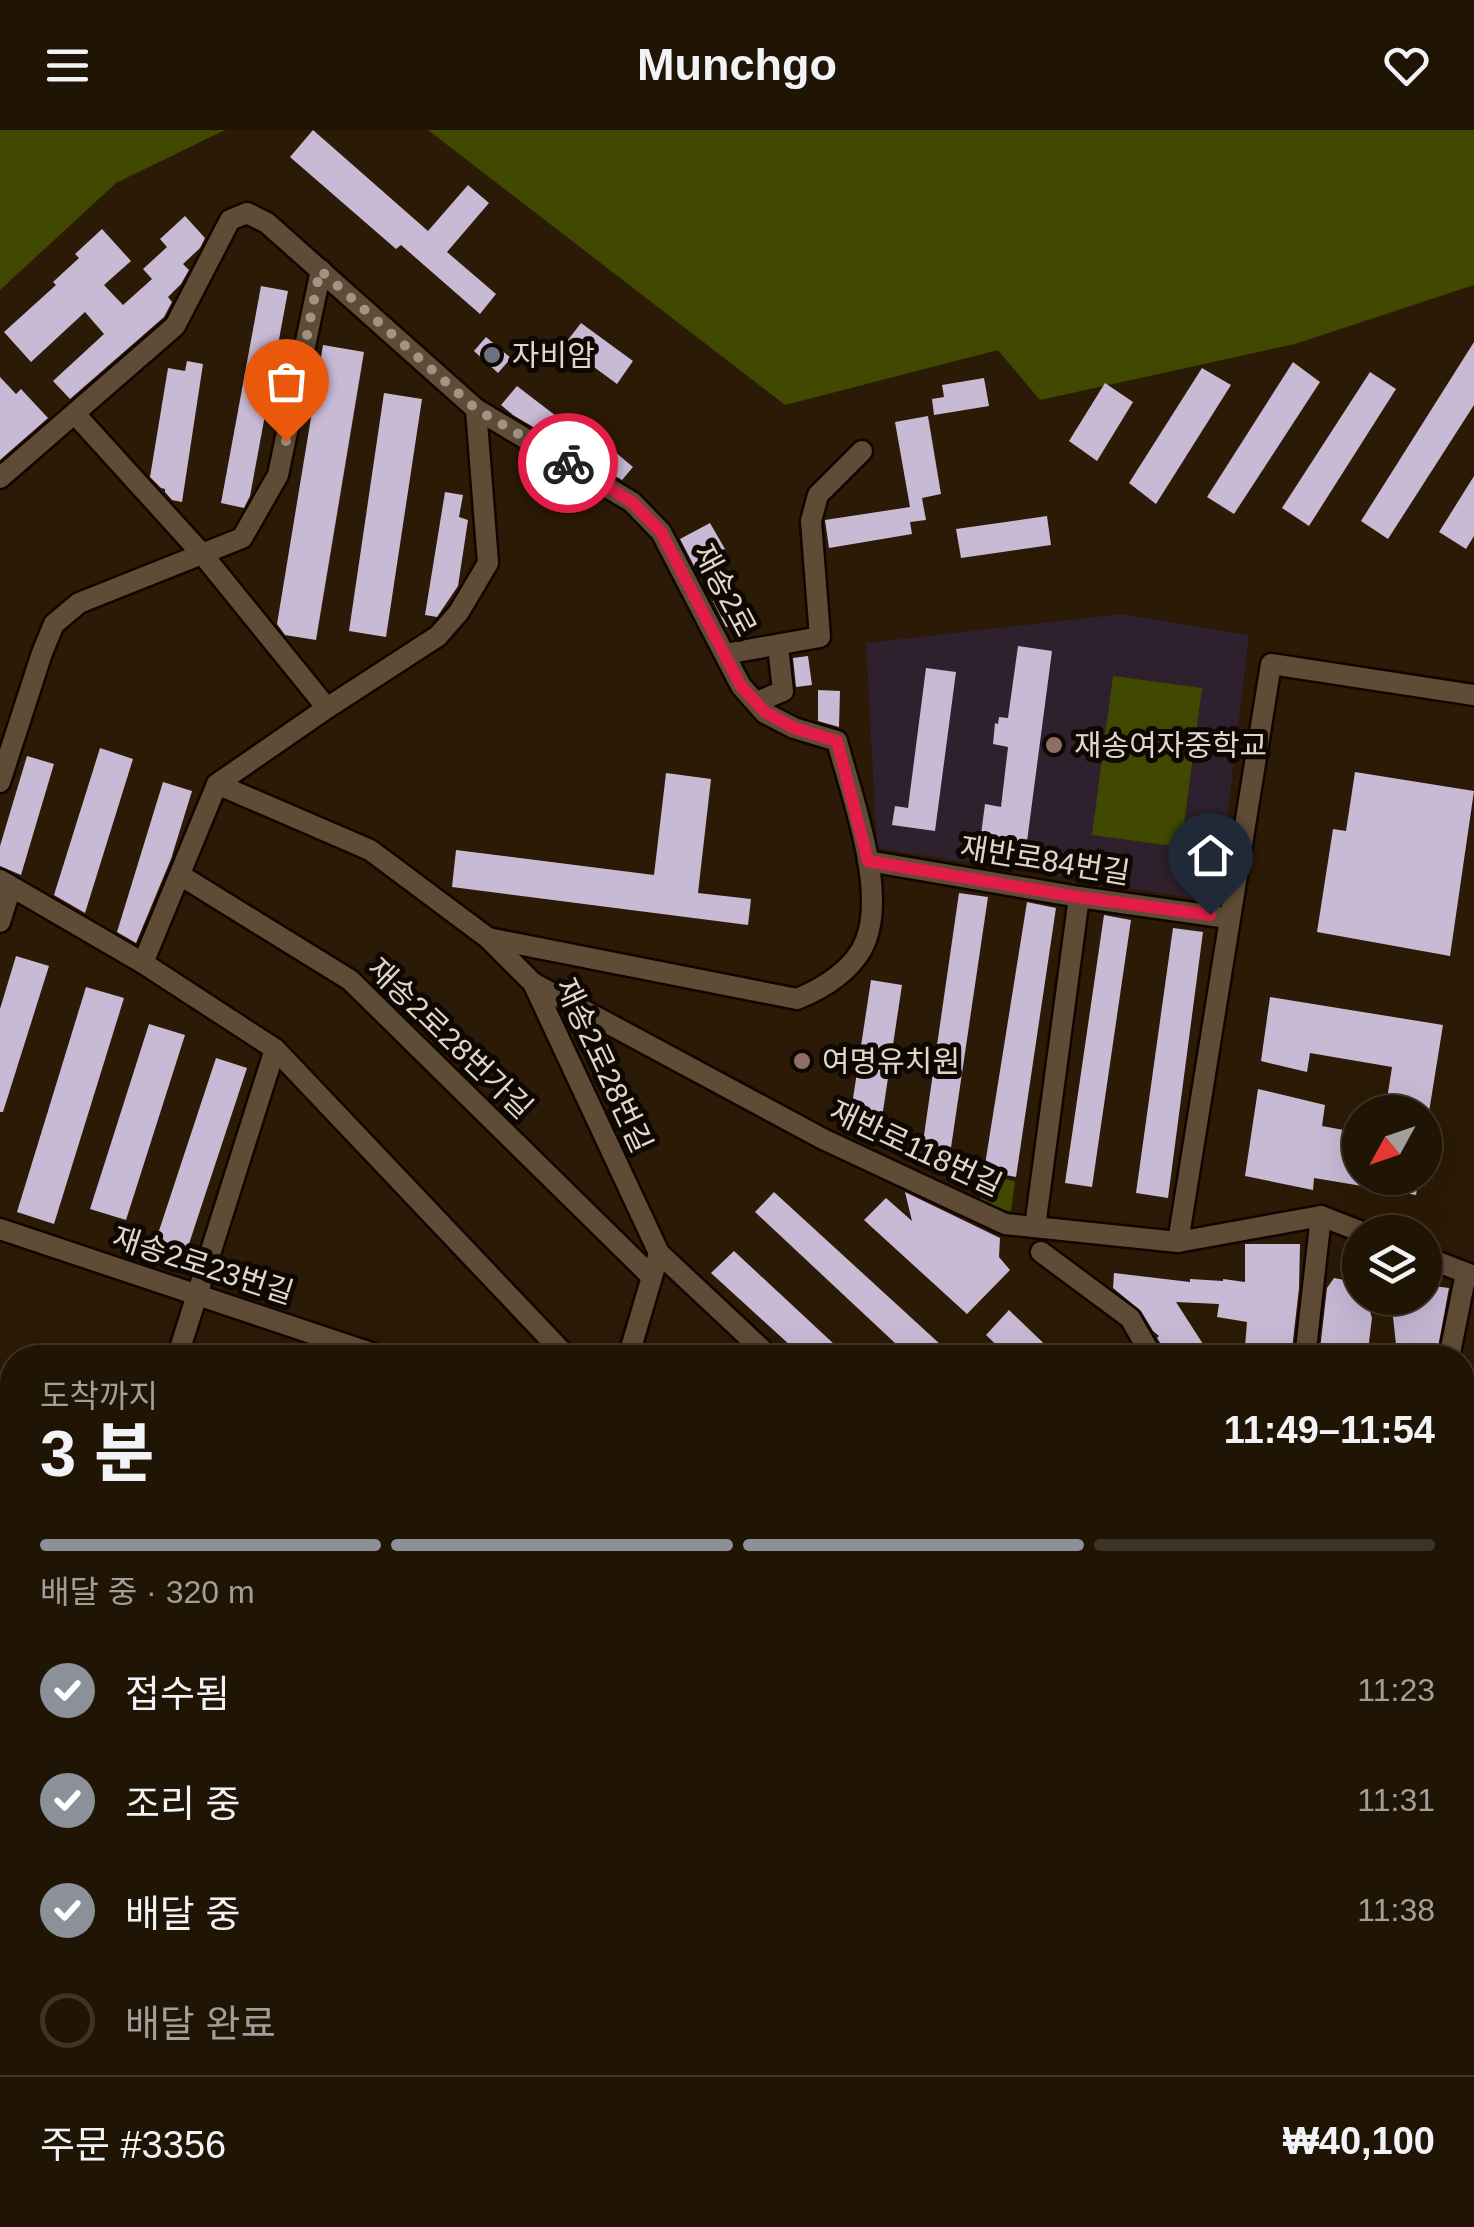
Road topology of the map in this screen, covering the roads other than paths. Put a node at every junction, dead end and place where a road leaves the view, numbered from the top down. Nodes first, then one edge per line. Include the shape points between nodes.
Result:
1 (320, 270) junction
2 (476, 409) junction
3 (75, 414) junction
4 (862, 451) dead end
5 (0, 478) edge
6 (203, 555) junction
7 (778, 646) junction
8 (725, 654) junction
9 (1474, 695) edge
10 (757, 702) junction
11 (327, 708) junction
12 (0, 782) edge
13 (217, 784) junction
14 (868, 861) junction
15 (180, 874) junction
16 (6, 884) edge
17 (1078, 897) junction
18 (1228, 918) junction
19 (0, 922) edge
20 (488, 938) junction
21 (143, 962) junction
22 (534, 982) junction
23 (275, 1049) junction
24 (1321, 1216) junction
25 (1342, 1224) edge
26 (1035, 1226) junction
27 (0, 1229) edge
28 (1178, 1242) junction
29 (1040, 1252) dead end
30 (659, 1253) junction
31 (1442, 1263) edge
32 (1470, 1274) edge
33 (652, 1277) junction
34 (197, 1294) junction
35 (181, 1345) edge
36 (348, 1345) edge
37 (556, 1345) edge
38 (632, 1345) edge
39 (757, 1345) edge
40 (1146, 1345) edge
41 (1306, 1345) edge
42 (1452, 1345) edge

1 - 2 street, 재송2로
1 - 3 street, 재송2로 via 267,223 247,213 230,220 175,326
1 - 6 street via 278,475 242,538
2 - 8 street, 재송2로 via 632,502 661,532
2 - 11 street via 488,563 438,636
3 - 5 street, 재송2로
3 - 6 street
4 - 7 street via 818,495 811,521 820,637
6 - 11 street
6 - 12 street via 79,603 54,624
7 - 8 street
7 - 10 street via 783,691
8 - 10 street, 재송2로
9 - 18 street via 1270,664
10 - 14 street, 재송2로 via 794,728 837,741
11 - 13 street
13 - 15 street
13 - 20 street, 재송2로28번길 via 370,850
14 - 17 street, 재반로84번길
14 - 20 street, 재송2로 via 872,904 866,940 850,965 796,998
15 - 21 street
15 - 33 street, 재송2로28번가길 via 350,980
16 - 19 street
16 - 21 street
17 - 18 street, 재반로84번길
17 - 26 street
18 - 28 street
20 - 22 street, 재송2로28번길
21 - 23 street
22 - 26 street, 재반로118번길 via 824,1139 1005,1224
22 - 30 street, 재송2로28번길
23 - 34 street
23 - 37 street
24 - 25 street
24 - 28 street, 재반로118번길
24 - 41 street
26 - 28 street, 재반로118번길
27 - 34 street, 재송2로23번길
29 - 40 street via 1130,1318
30 - 33 street
30 - 39 street
31 - 32 street
32 - 42 street
33 - 38 street
34 - 35 street
34 - 36 street, 재송2로23번길

